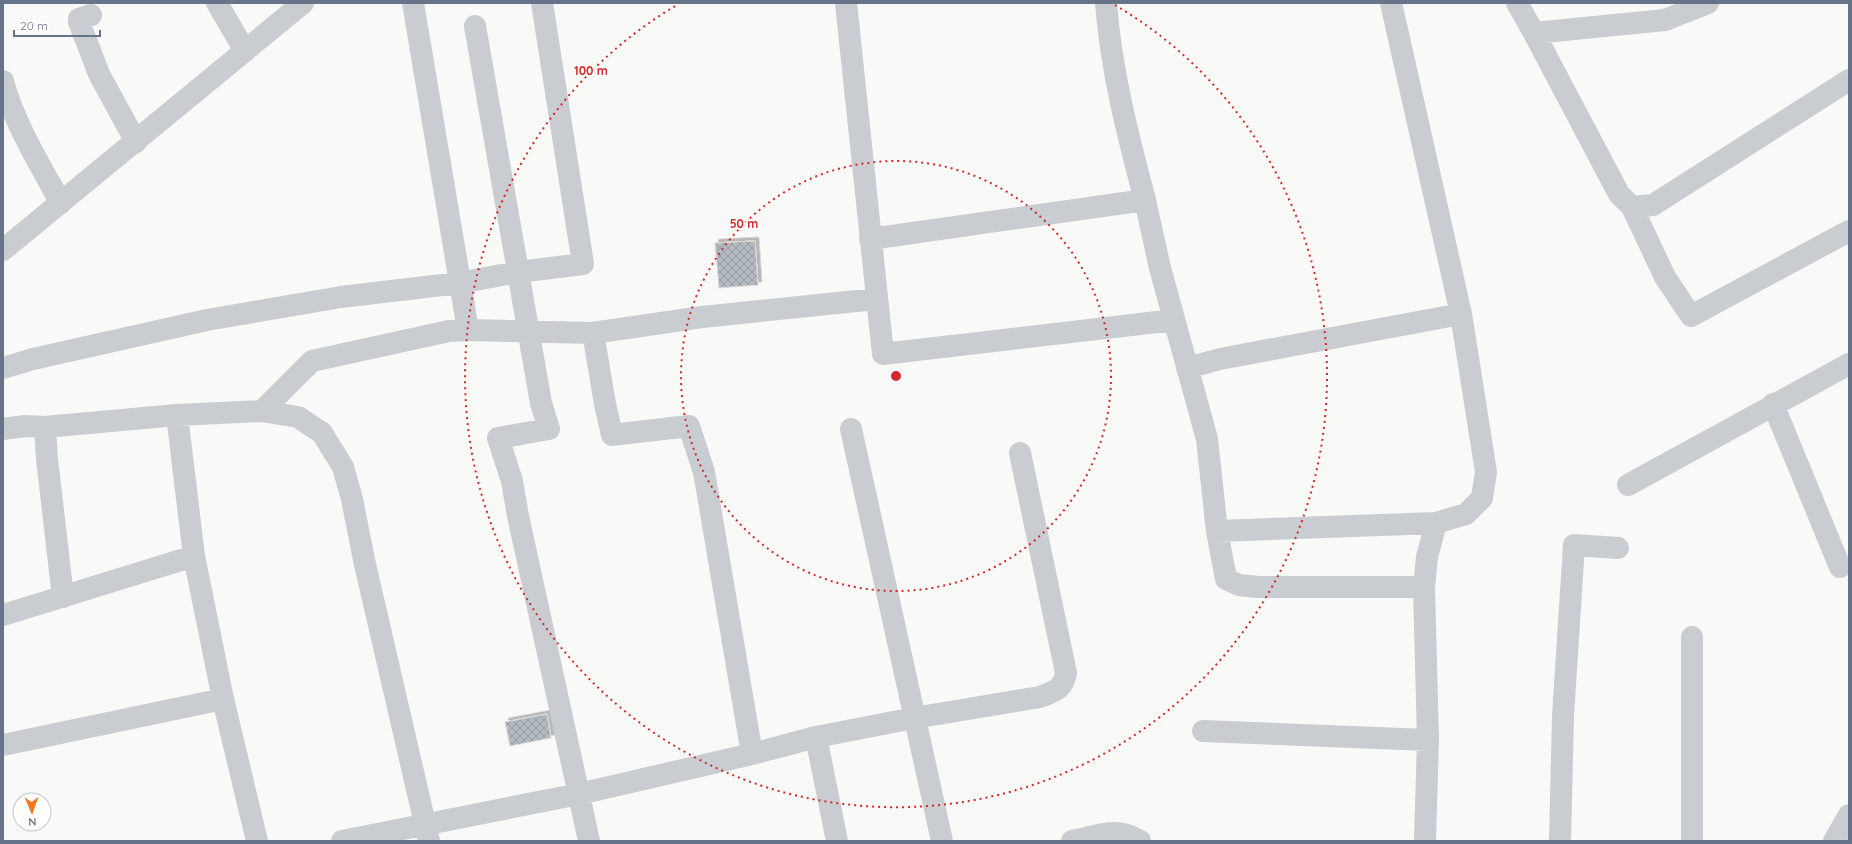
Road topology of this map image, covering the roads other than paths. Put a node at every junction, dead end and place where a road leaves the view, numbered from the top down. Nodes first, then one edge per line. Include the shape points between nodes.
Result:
1 (217, 3) edge
2 (303, 3) edge
3 (413, 3) edge
4 (542, 3) edge
5 (846, 3) edge
6 (1106, 3) edge
7 (1391, 3) edge
8 (1517, 3) edge
9 (1708, 3) edge
10 (91, 15) dead end
11 (475, 26) dead end
12 (1534, 33) junction
13 (245, 51) junction
14 (1849, 80) edge
15 (3, 81) edge
16 (136, 142) junction
17 (1145, 200) junction
18 (61, 203) junction
19 (1632, 207) junction
20 (1849, 231) edge
21 (870, 239) junction
22 (3, 250) edge
23 (518, 272) junction
24 (459, 283) junction
25 (876, 299) junction
26 (1462, 314) junction
27 (1174, 320) junction
28 (468, 330) junction
29 (529, 333) junction
30 (594, 333) junction
31 (1849, 364) edge
32 (3, 368) edge
33 (1187, 368) junction
34 (1773, 404) junction
35 (262, 411) junction
36 (177, 415) junction
37 (45, 427) junction
38 (3, 429) edge
39 (851, 429) dead end
40 (1020, 453) dead end
41 (1628, 485) dead end
42 (1436, 523) junction
43 (1217, 531) junction
44 (1618, 548) dead end
45 (194, 556) junction
46 (1840, 567) dead end
47 (1424, 587) junction
48 (63, 597) junction
49 (3, 615) edge
50 (1692, 637) dead end
51 (223, 699) junction
52 (914, 718) junction
53 (1203, 731) dead end
54 (816, 737) junction
55 (1428, 740) junction
56 (3, 745) edge
57 (752, 754) junction
58 (579, 794) junction
59 (1849, 815) edge
60 (427, 833) edge
61 (257, 841) edge
62 (342, 841) edge
63 (589, 841) edge
64 (837, 841) edge
65 (942, 841) edge
66 (1072, 841) edge
67 (1140, 841) edge
68 (1425, 841) edge
69 (1560, 841) edge
70 (1692, 841) edge
71 (1834, 841) edge

1 - 13 street
2 - 13 street
3 - 24 street
4 - 23 street via 583,264
5 - 21 street
6 - 17 street via 1108,34 1128,135
7 - 26 street
8 - 12 street
9 - 12 street via 1665,20
10 - 16 street via 82,17 79,22 99,74
11 - 23 street
12 - 19 street via 1619,194
13 - 16 street
14 - 19 street via 1653,205
15 - 18 street via 33,152
16 - 18 street
17 - 21 street
17 - 27 street
18 - 22 street
19 - 20 street via 1665,277 1691,316
21 - 25 street
23 - 24 street
23 - 29 street
24 - 28 street
24 - 32 street via 340,297 208,320
25 - 27 street via 883,354
25 - 30 street via 702,317
26 - 33 street via 1220,359
26 - 42 street via 1486,472 1482,498 1466,514
27 - 33 street
28 - 29 street
28 - 35 street via 449,331 312,361
29 - 30 street
29 - 58 street via 541,403 549,429 498,438 512,481
30 - 57 street via 612,434 689,426 704,472
31 - 34 street
33 - 43 street via 1207,439
34 - 41 street
34 - 46 street
35 - 36 street
35 - 60 street via 298,417 322,433 343,467
36 - 37 street
36 - 45 street
37 - 38 street
37 - 48 street
39 - 52 street
40 - 52 street via 1062,652 1066,674 1064,683 1058,690 1040,697
42 - 43 street
42 - 47 street via 1427,557
43 - 47 street via 1226,579 1239,585
44 - 69 street via 1574,544 1563,716
45 - 48 street
45 - 51 street
47 - 55 street
48 - 49 street
50 - 70 street
51 - 56 street
51 - 61 street
52 - 54 street
52 - 65 street
53 - 55 street
54 - 57 street
54 - 64 street
55 - 68 street
57 - 58 street
58 - 60 street
58 - 63 street
59 - 71 street
60 - 62 street
66 - 67 street via 1100,834 1118,833 1128,834

